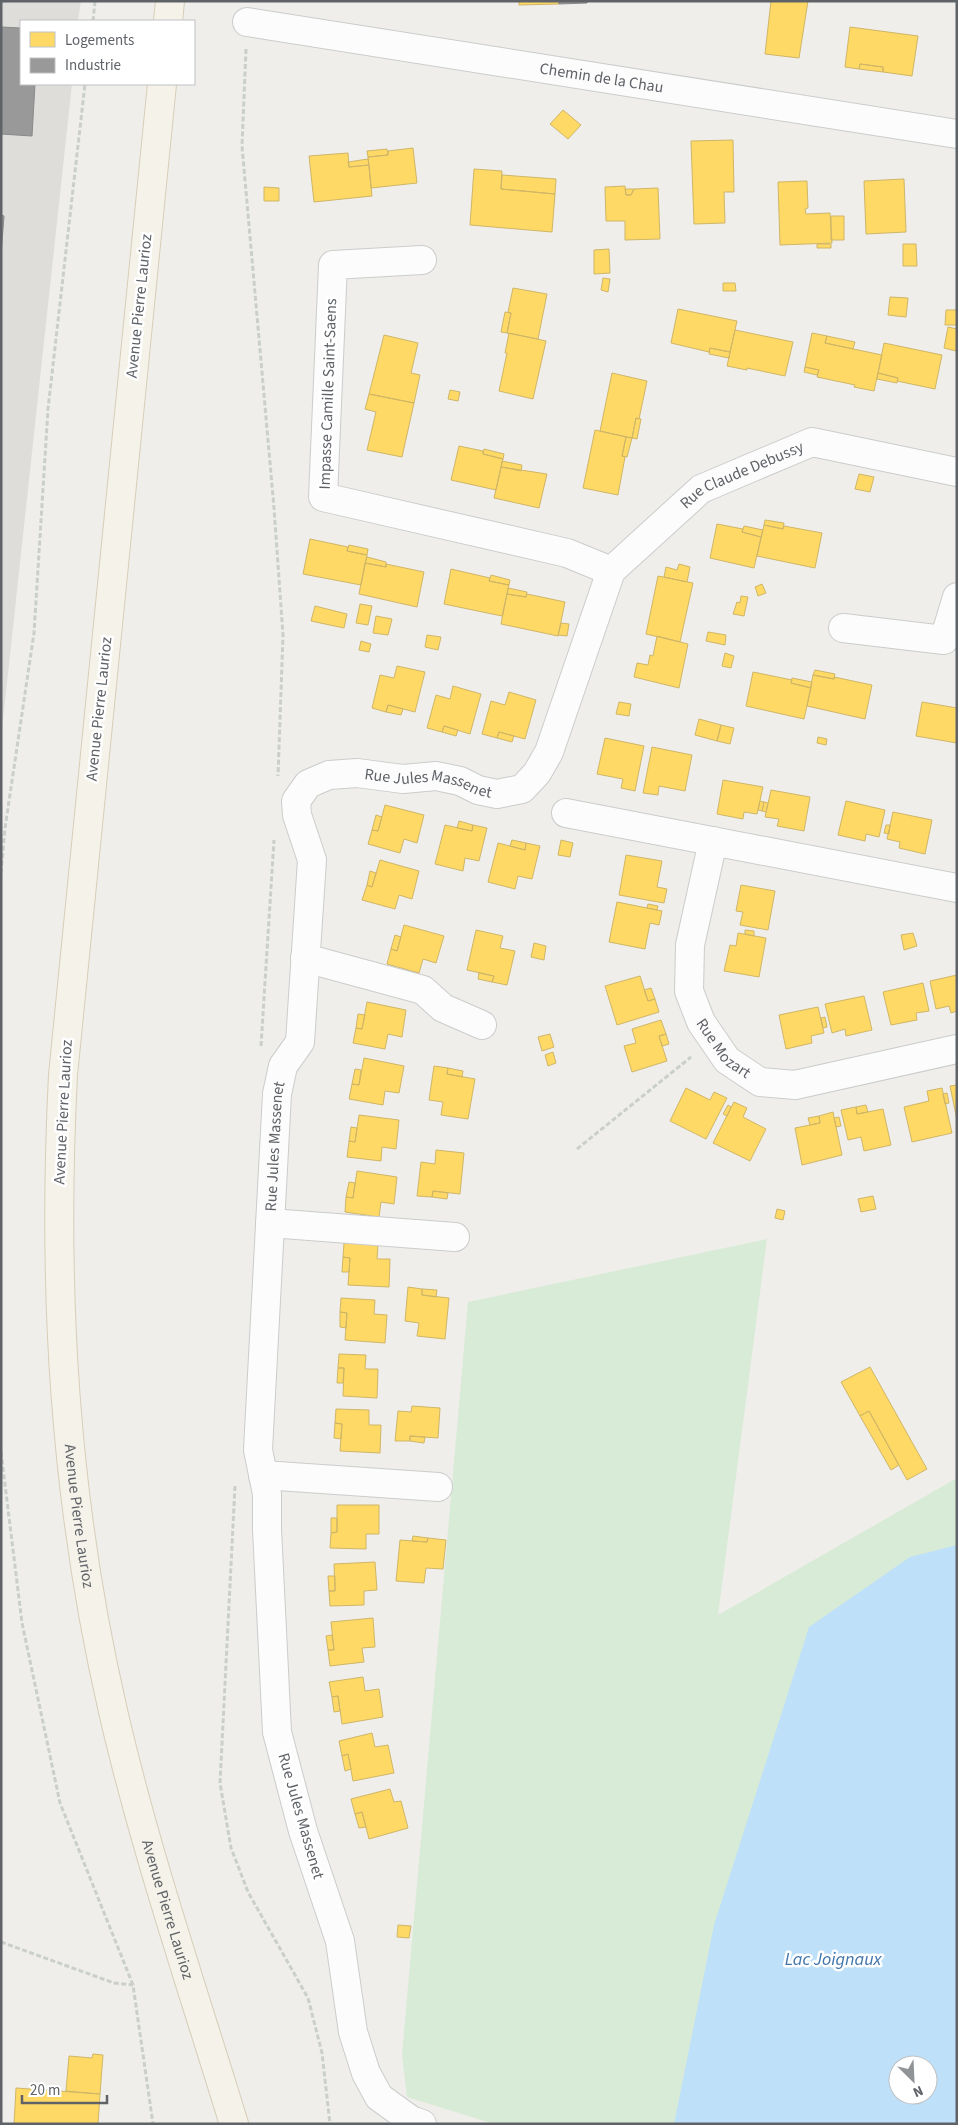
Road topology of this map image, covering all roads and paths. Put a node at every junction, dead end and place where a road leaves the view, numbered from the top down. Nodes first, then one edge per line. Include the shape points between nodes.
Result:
1 (10, 1) edge
2 (95, 1) edge
3 (170, 1) edge
4 (1, 2) edge
5 (93, 20) edge
6 (168, 20) edge
7 (247, 22) dead end
8 (86, 85) edge
9 (162, 85) edge
10 (957, 134) edge
11 (422, 260) dead end
12 (957, 472) edge
13 (610, 571) junction
14 (957, 596) edge
15 (843, 628) dead end
16 (566, 813) dead end
17 (713, 841) junction
18 (1, 873) edge
19 (957, 888) edge
20 (305, 958) junction
21 (482, 1025) dead end
22 (713, 1039) junction
23 (957, 1049) edge
24 (577, 1149) dead end
25 (270, 1223) junction
26 (455, 1237) dead end
27 (1, 1452) edge
28 (263, 1475) junction
29 (438, 1487) dead end
30 (1, 1942) edge
31 (132, 1985) junction
32 (153, 2124) edge
33 (234, 2124) edge
34 (422, 2124) edge

1 - 4 path
2 - 5 path
3 - 6 main road
7 - 10 street, Chemin de la Chau
8 - 18 path via 48,409 34,633
9 - 33 main road, Avenue Pierre Laurioz via 63,1075 58,1198 60,1328 78,1517 113,1712 158,1876
11 - 13 street, Impasse Camille Saint-Saens via 333,265 323,497 567,553
12 - 13 street, Rue Claude Debussy via 812,442 701,489
13 - 20 street, Rue Jules Massenet via 549,752 537,774 522,789 497,794 436,776 403,779 358,773 329,775 308,784 296,800 297,815 312,860
14 - 15 street via 944,640
16 - 17 street
17 - 19 street
17 - 22 street, Rue Mozart via 690,945 689,991 701,1022
20 - 21 street via 422,990 443,1008
20 - 25 street, Rue Jules Massenet via 300,1042 283,1066 277,1094
22 - 23 street, Rue Mozart via 727,1060 760,1082 795,1085
22 - 24 path
25 - 26 street, Rue Jules Massenet
25 - 28 street, Rue Jules Massenet via 258,1450
27 - 31 path via 22,1623 60,1804
28 - 29 street
28 - 34 street, Rue Jules Massenet via 267,1494 277,1732 303,1831 340,1941 353,2032 366,2073 378,2096 411,2120
30 - 31 path via 114,1983
31 - 32 path

